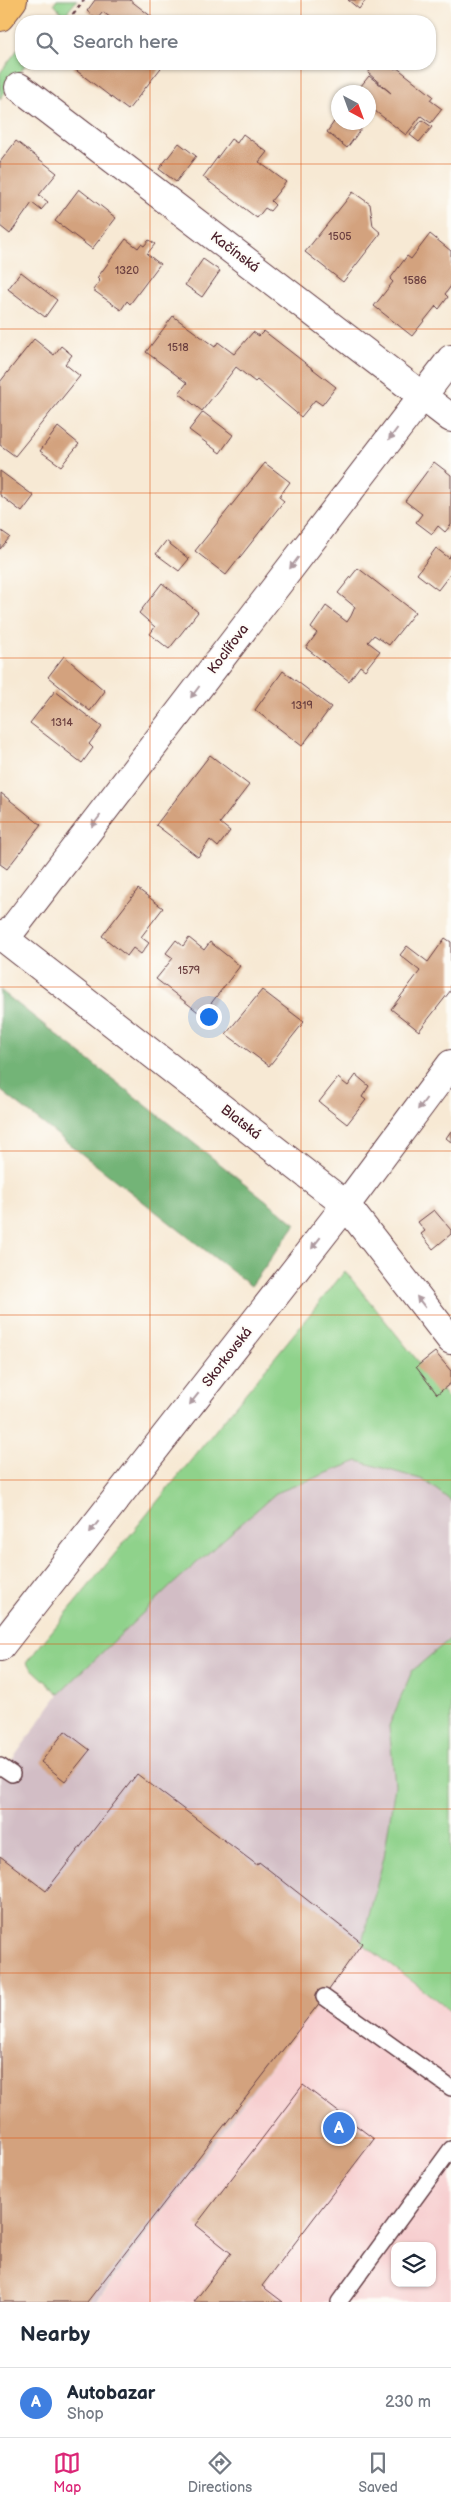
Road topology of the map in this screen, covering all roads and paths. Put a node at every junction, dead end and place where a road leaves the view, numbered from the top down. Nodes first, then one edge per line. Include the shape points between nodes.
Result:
1 (13, 0) edge
2 (84, 0) edge
3 (73, 15) edge
4 (0, 17) edge
5 (18, 87) dead end
6 (451, 359) edge
7 (422, 396) junction
8 (451, 418) edge
9 (3, 937) edge
10 (451, 1064) edge
11 (346, 1205) junction
12 (451, 1340) edge
13 (0, 1647) edge
14 (324, 1997) dead end
15 (451, 2088) edge
16 (451, 2149) edge
17 (339, 2302) edge

1 - 4 main road
2 - 3 path
5 - 7 street, Kačínská
6 - 7 street, Koclířova
7 - 8 street, Kačínská
7 -> 9 street, Koclířova
9 - 11 street, Blatská
10 -> 11 street, Skorkovská
12 -> 11 street, Blatská
11 -> 13 street, Skorkovská
14 - 15 lane
16 - 17 lane

